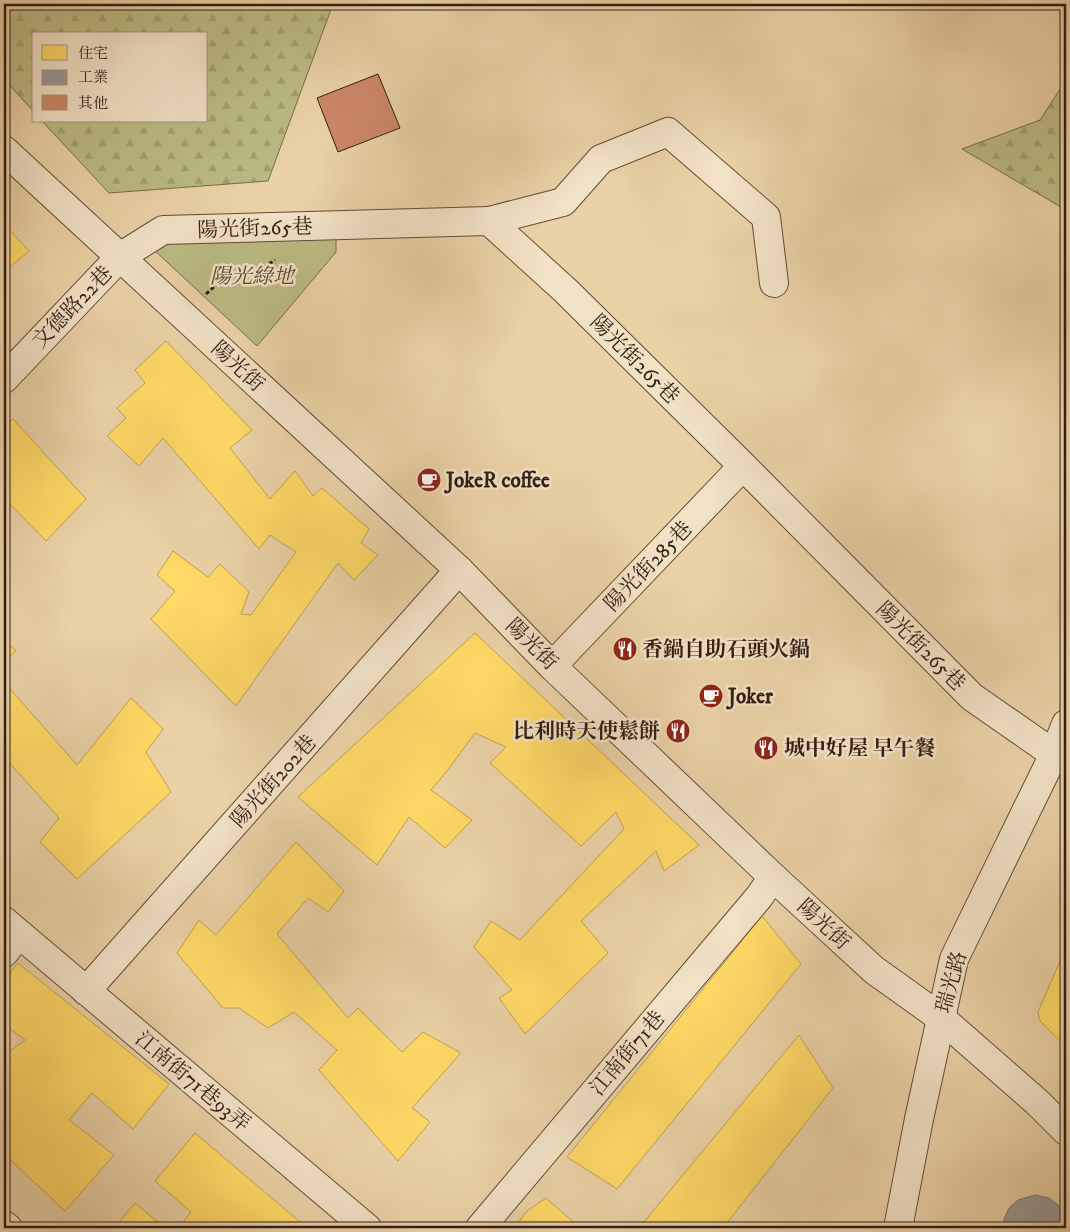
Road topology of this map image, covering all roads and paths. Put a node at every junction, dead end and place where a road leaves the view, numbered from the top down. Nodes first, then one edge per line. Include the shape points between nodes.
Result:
1 (4, 150) edge
2 (489, 221) junction
3 (292, 227) junction
4 (120, 257) junction
5 (774, 283) dead end
6 (204, 296) dead end
7 (4, 379) edge
8 (743, 466) junction
9 (459, 570) junction
10 (552, 666) junction
11 (1066, 724) edge
12 (1054, 754) junction
13 (773, 877) junction
14 (9, 936) edge
15 (86, 991) junction
16 (941, 1018) junction
17 (1066, 1131) edge
18 (4, 1224) edge
19 (8, 1228) edge
20 (367, 1228) edge
21 (480, 1228) edge
22 (898, 1228) edge

1 - 4 street, 陽光街
2 - 3 street, 陽光街265巷
2 - 5 street via 564,202 601,159 668,132 766,217
2 - 8 street, 陽光街265巷 via 566,291
3 - 4 street, 陽光街265巷 via 163,230
3 - 6 path via 280,258 264,267 228,276
4 - 7 street, 文德路22巷
4 - 9 street, 陽光街
8 - 10 street, 陽光街285巷
8 - 12 street, 陽光街265巷 via 972,697
9 - 10 street, 陽光街
9 - 15 street, 陽光街202巷
10 - 13 street, 陽光街
11 - 12 street, 瑞光路
12 - 16 street, 瑞光路 via 954,959
13 - 16 street, 陽光街 via 874,970
13 - 21 street, 江南街71巷
14 - 15 street, 江南街71巷93弄
15 - 20 street, 江南街71巷93弄
16 - 17 street, 陽光街
16 - 22 street, 瑞光路
18 - 19 street

